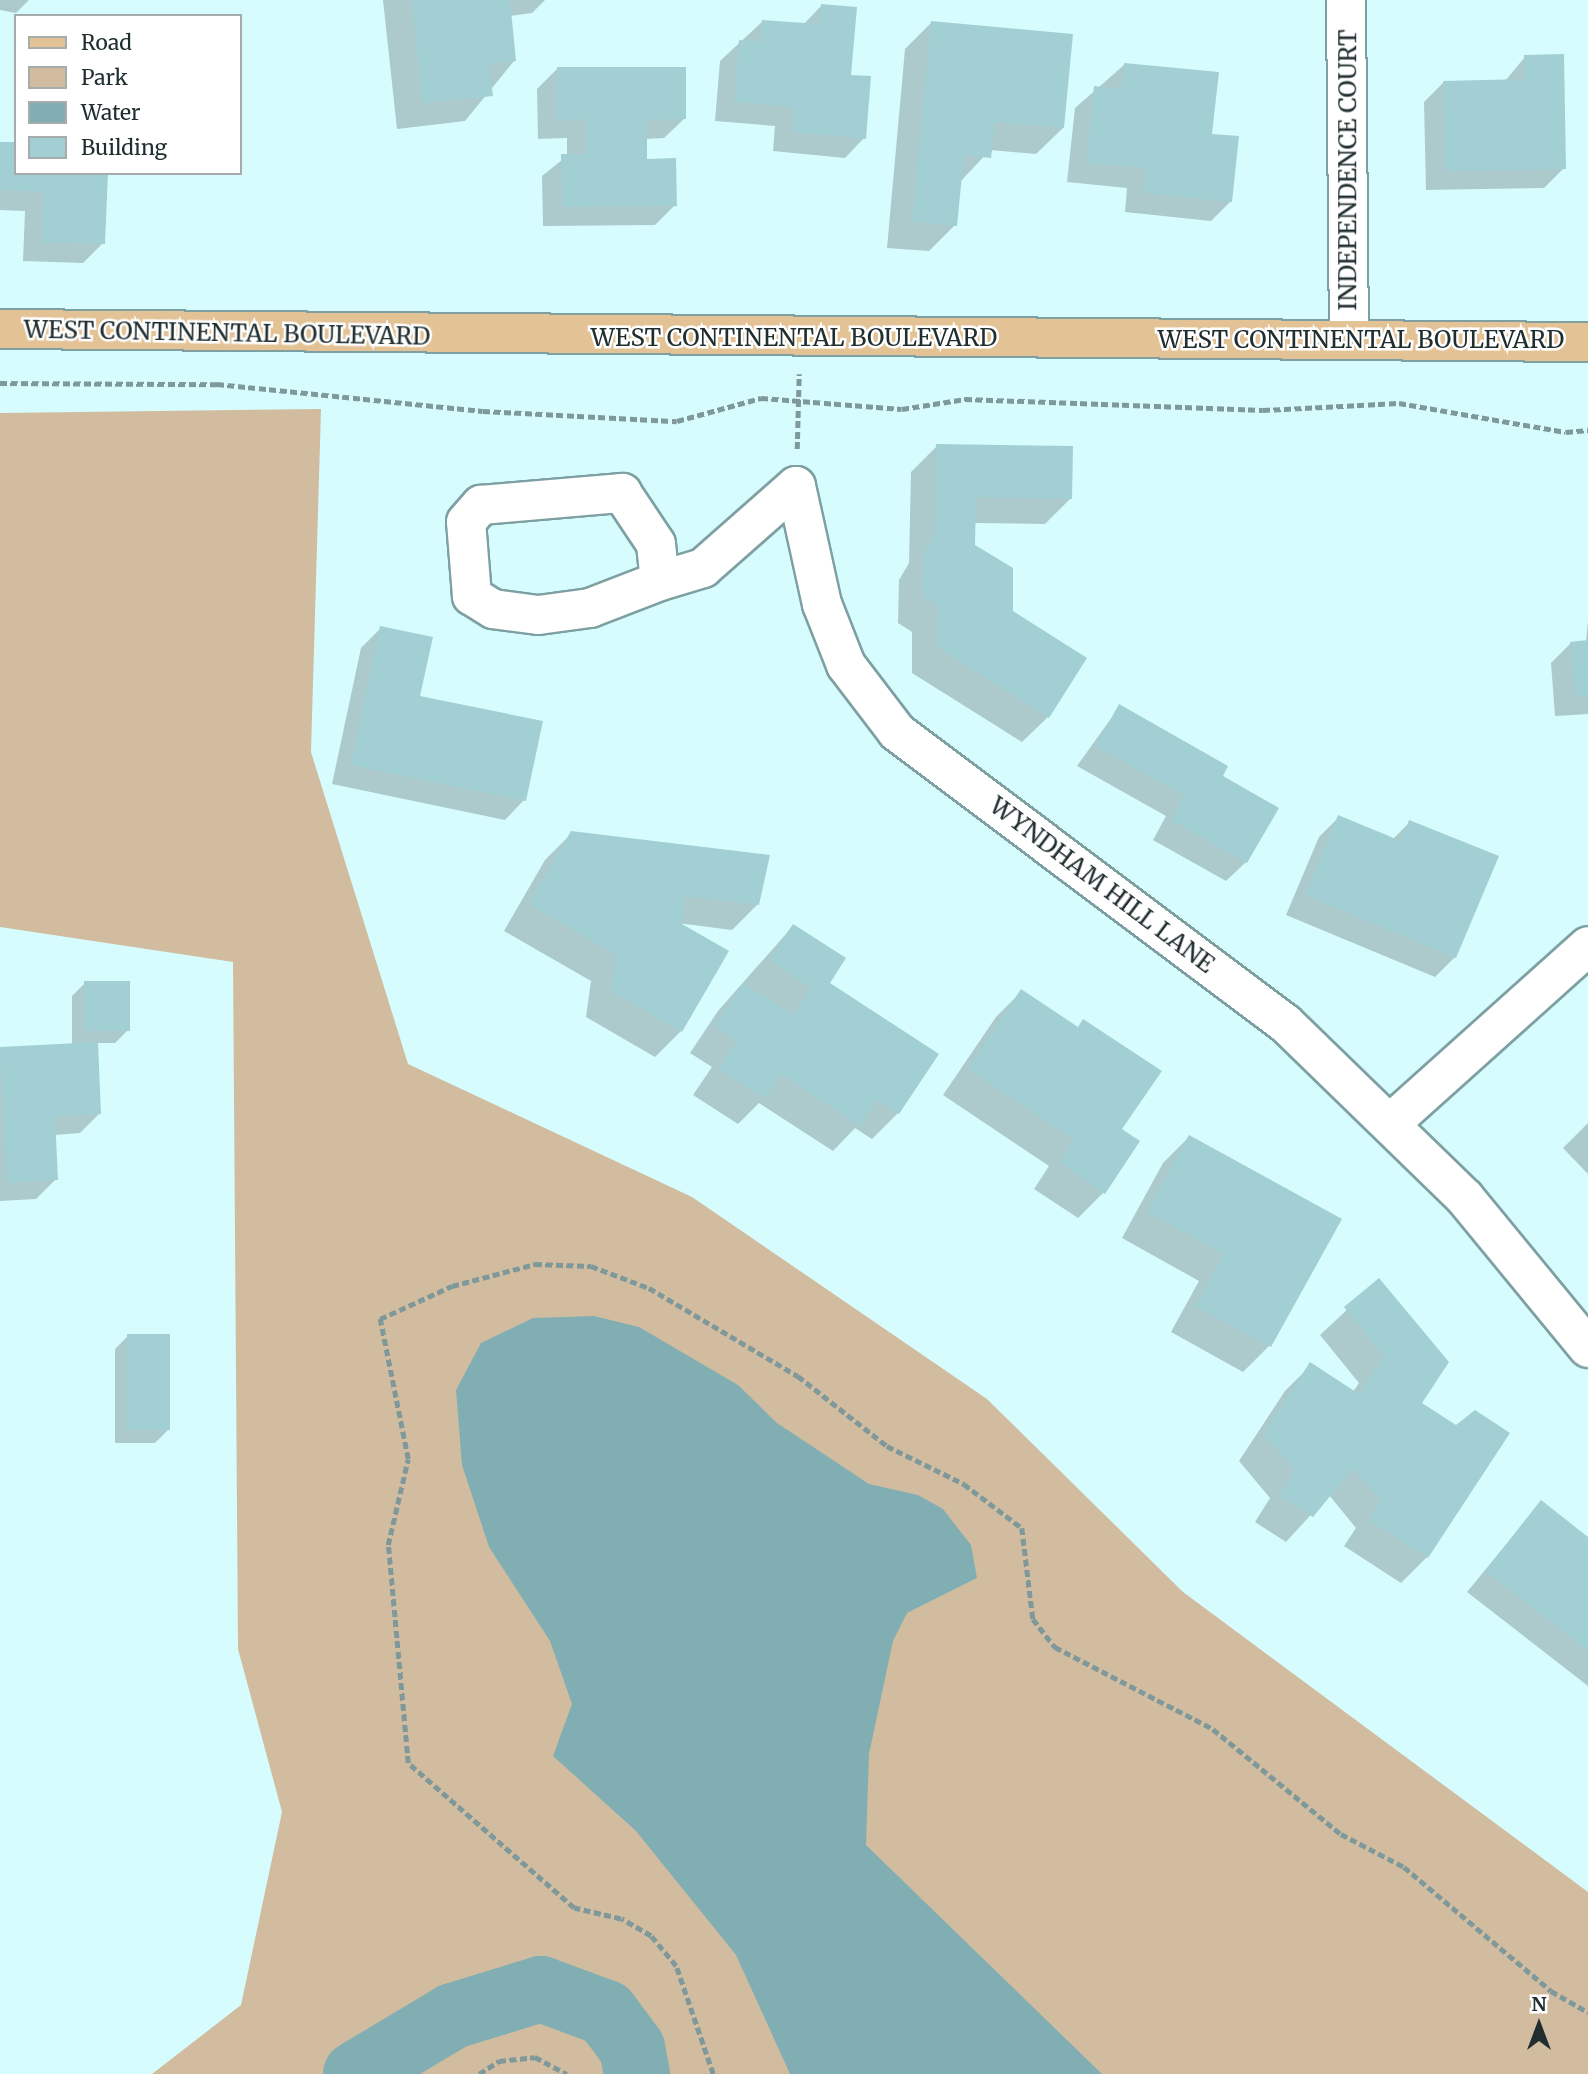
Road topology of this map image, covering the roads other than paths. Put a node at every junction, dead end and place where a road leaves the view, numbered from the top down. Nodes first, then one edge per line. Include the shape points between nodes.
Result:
1 (1346, 0) edge
2 (0, 329) edge
3 (1349, 340) junction
4 (1588, 342) edge
5 (660, 581) junction
6 (1588, 947) edge
7 (1392, 1122) junction
8 (1588, 1348) edge

1 - 3 street, INDEPENDENCE COURT
2 - 3 main road, WEST CONTINENTAL BOULEVARD
3 - 4 main road, WEST CONTINENTAL BOULEVARD
5 - 5 street via 590,608 538,615 493,609 472,596 466,522 481,505 622,493 656,544
5 - 7 street, WYNDHAM HILL LANE via 703,568 796,486 822,604 846,665 897,732 1284,1023
6 - 7 street
7 - 8 street, WYNDHAM HILL LANE

